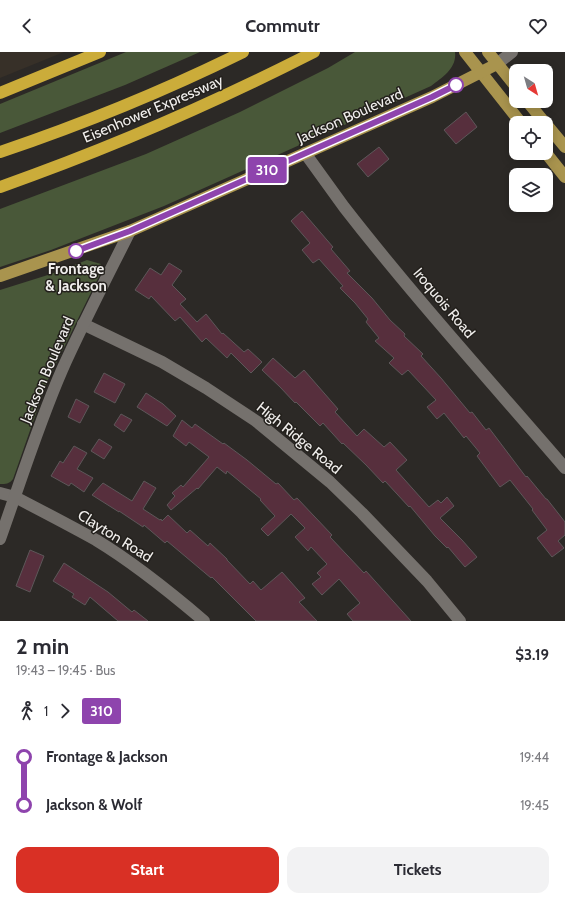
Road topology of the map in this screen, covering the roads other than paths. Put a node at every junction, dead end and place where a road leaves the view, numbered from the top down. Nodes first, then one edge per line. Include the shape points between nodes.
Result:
1 (100, 52) edge
2 (243, 52) edge
3 (314, 52) edge
4 (465, 52) edge
5 (488, 52) edge
6 (512, 52) edge
7 (497, 64) junction
8 (481, 72) junction
9 (509, 79) edge
10 (0, 93) edge
11 (532, 108) edge
12 (516, 116) edge
13 (539, 116) edge
14 (553, 133) edge
15 (565, 147) edge
16 (0, 152) edge
17 (305, 153) junction
18 (552, 160) edge
19 (565, 177) edge
20 (0, 187) edge
21 (130, 231) junction
22 (0, 276) edge
23 (83, 324) junction
24 (565, 468) edge
25 (0, 493) edge
26 (15, 497) junction
27 (0, 539) edge
28 (204, 621) edge
29 (460, 621) edge

1 - 10 highway
2 - 16 highway, Eisenhower Expressway via 136,101
3 - 20 highway, Eisenhower Expressway via 255,82 124,141
4 - 8 main road
5 - 7 main road
6 - 7 street, Jackson Boulevard
7 - 8 main road, Jackson Boulevard
7 - 9 main road
8 - 12 main road
8 - 17 main road, Jackson Boulevard via 432,97
11 - 13 main road
14 - 15 main road
17 - 21 main road, Jackson Boulevard
17 - 24 street, Iroquois Road via 344,206 430,312
18 - 19 main road
21 - 22 main road
21 - 23 street, Jackson Boulevard
23 - 26 street, Jackson Boulevard via 48,406
23 - 29 street, High Ridge Road via 162,362 256,421 351,502 427,581
25 - 26 street, Clayton Road
26 - 27 street, Jackson Boulevard
26 - 28 street, Clayton Road via 97,541 148,576

